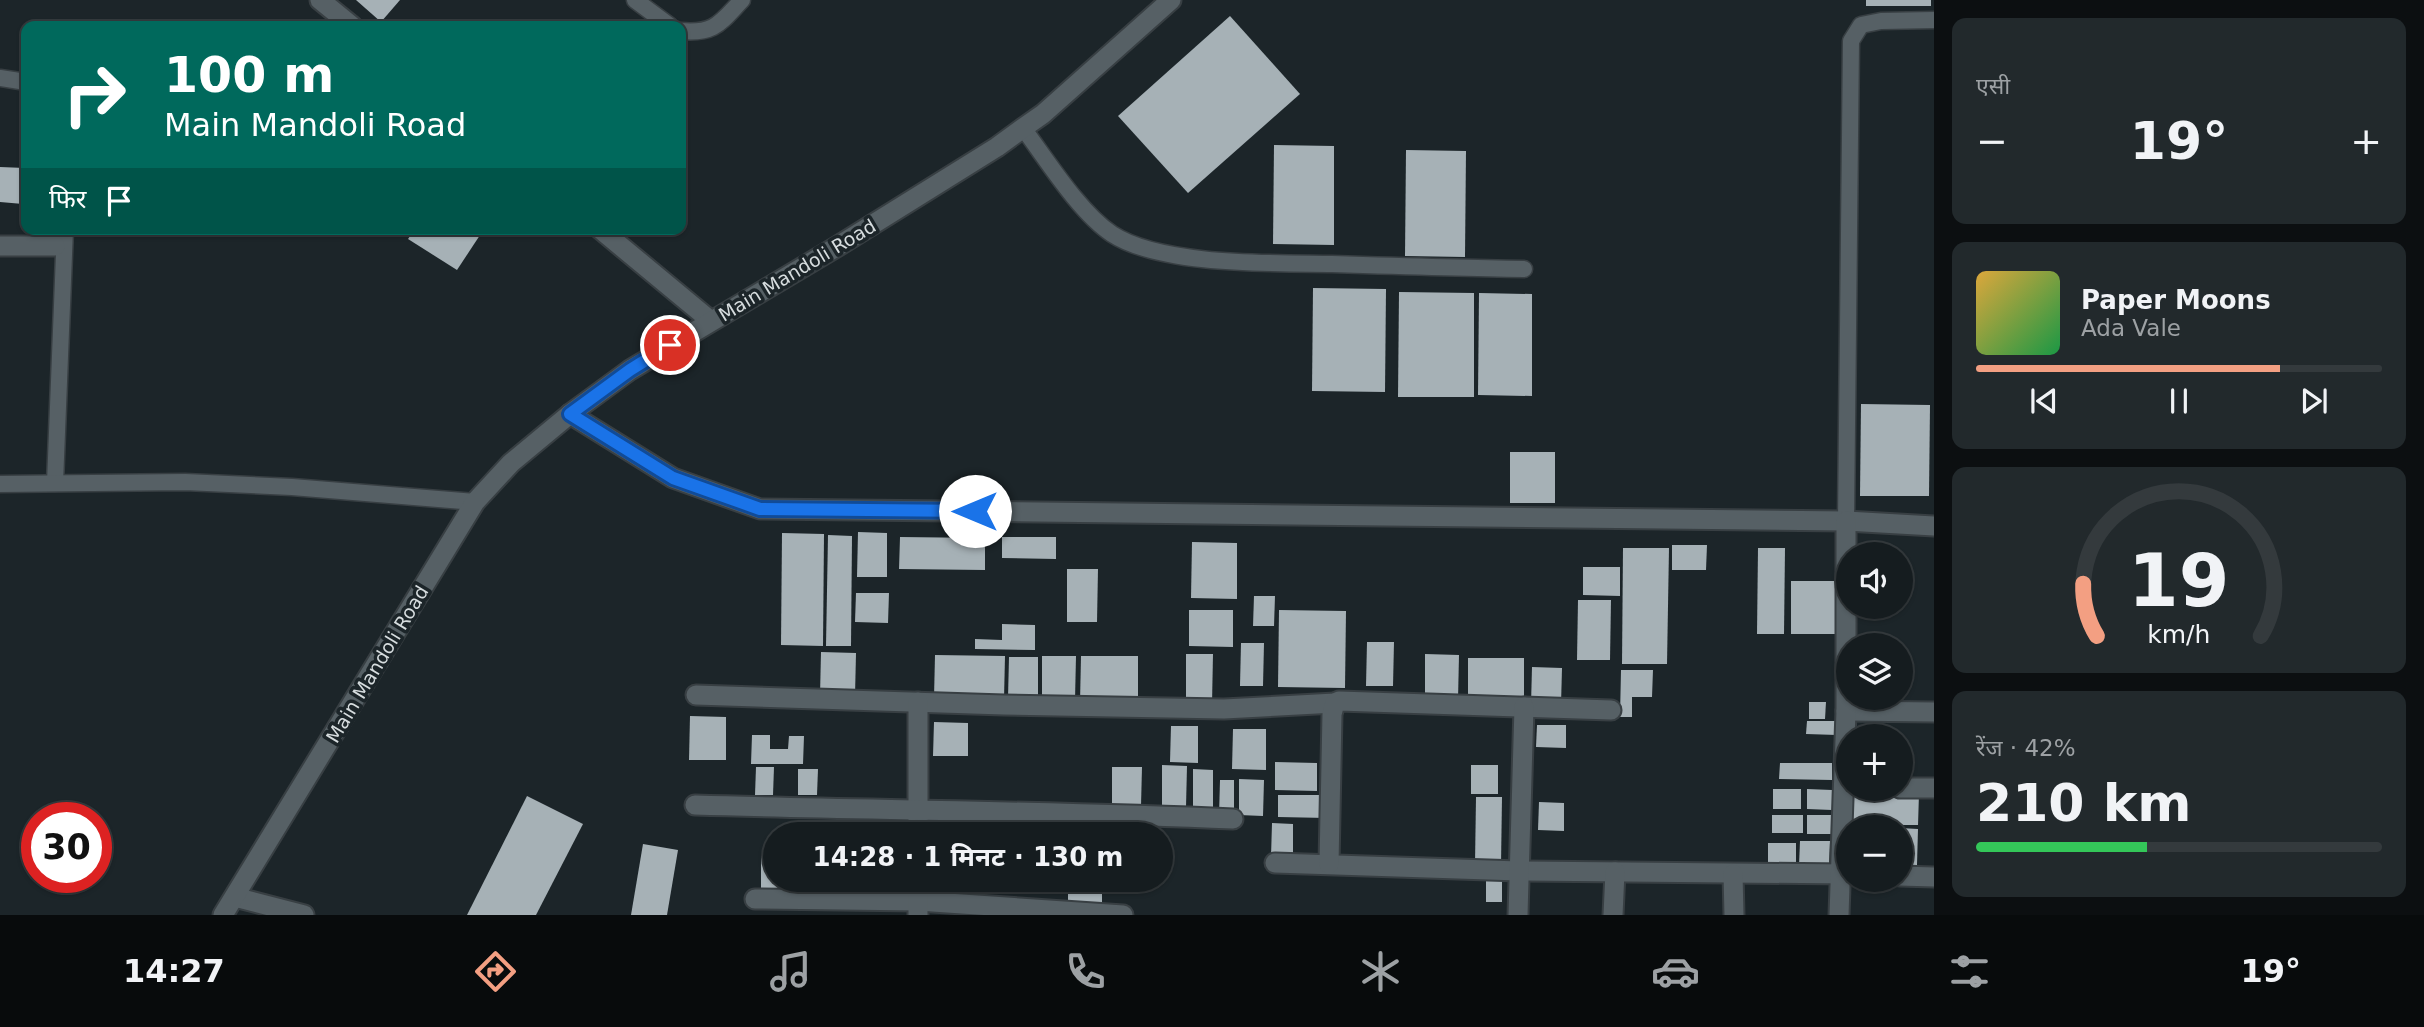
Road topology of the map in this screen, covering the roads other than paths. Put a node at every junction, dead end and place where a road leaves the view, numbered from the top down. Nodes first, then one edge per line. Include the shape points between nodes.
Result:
1 (320, 0) edge
2 (635, 0) edge
3 (742, 0) edge
4 (1171, 0) edge
5 (1934, 20) edge
6 (346, 21) edge
7 (663, 21) edge
8 (686, 30) edge
9 (0, 78) edge
10 (21, 81) edge
11 (1023, 128) junction
12 (607, 235) edge
13 (60, 238) edge
14 (0, 246) edge
15 (1524, 270) dead end
16 (711, 321) junction
17 (570, 414) junction
18 (55, 483) junction
19 (0, 484) edge
20 (475, 502) junction
21 (1846, 521) junction
22 (1934, 526) edge
23 (696, 695) dead end
24 (918, 702) junction
25 (1335, 703) junction
26 (1524, 707) junction
27 (1611, 710) dead end
28 (1846, 711) junction
29 (1934, 712) edge
30 (1846, 724) edge
31 (1913, 788) edge
32 (1934, 788) edge
33 (695, 805) dead end
34 (918, 811) junction
35 (1233, 819) dead end
36 (918, 822) edge
37 (1275, 863) dead end
38 (1329, 864) junction
39 (1519, 871) junction
40 (1615, 872) junction
41 (1733, 874) junction
42 (1836, 874) edge
43 (1913, 876) edge
44 (1934, 877) edge
45 (1842, 892) edge
46 (235, 897) junction
47 (755, 899) dead end
48 (918, 908) edge
49 (223, 915) edge
50 (304, 915) edge
51 (1122, 915) edge
52 (1518, 915) edge
53 (1614, 915) edge
54 (1734, 915) edge
55 (1839, 915) edge

1 - 6 street
2 - 7 lane
3 - 8 lane via 718,25 701,32
4 - 11 street, Main Mandoli Road
5 - 21 lane via 1861,25 1851,41
9 - 10 lane
11 - 15 lane via 1088,214 1113,235 1140,246 1180,256 1240,262
11 - 16 street, Main Mandoli Road
12 - 16 street
13 - 14 street
13 - 18 lane
16 - 17 street, Main Mandoli Road via 630,370
17 - 20 street, Main Mandoli Road via 511,463
17 - 21 street via 673,478 760,509
18 - 19 lane
18 - 20 lane via 198,482
20 - 46 street, Main Mandoli Road
21 - 22 street
21 - 28 street
23 - 24 street
24 - 25 street via 1224,709
24 - 34 street
25 - 26 street
25 - 38 street
26 - 27 street
26 - 39 street
28 - 29 street
28 - 30 street
31 - 32 street
33 - 34 street
34 - 35 street
34 - 36 street
37 - 38 street
38 - 39 street
39 - 40 street
39 - 52 street
40 - 41 street
40 - 53 street
41 - 42 street
41 - 54 street
43 - 44 street
45 - 55 street
46 - 49 street, Main Mandoli Road
46 - 50 street
47 - 48 street
48 - 51 street

